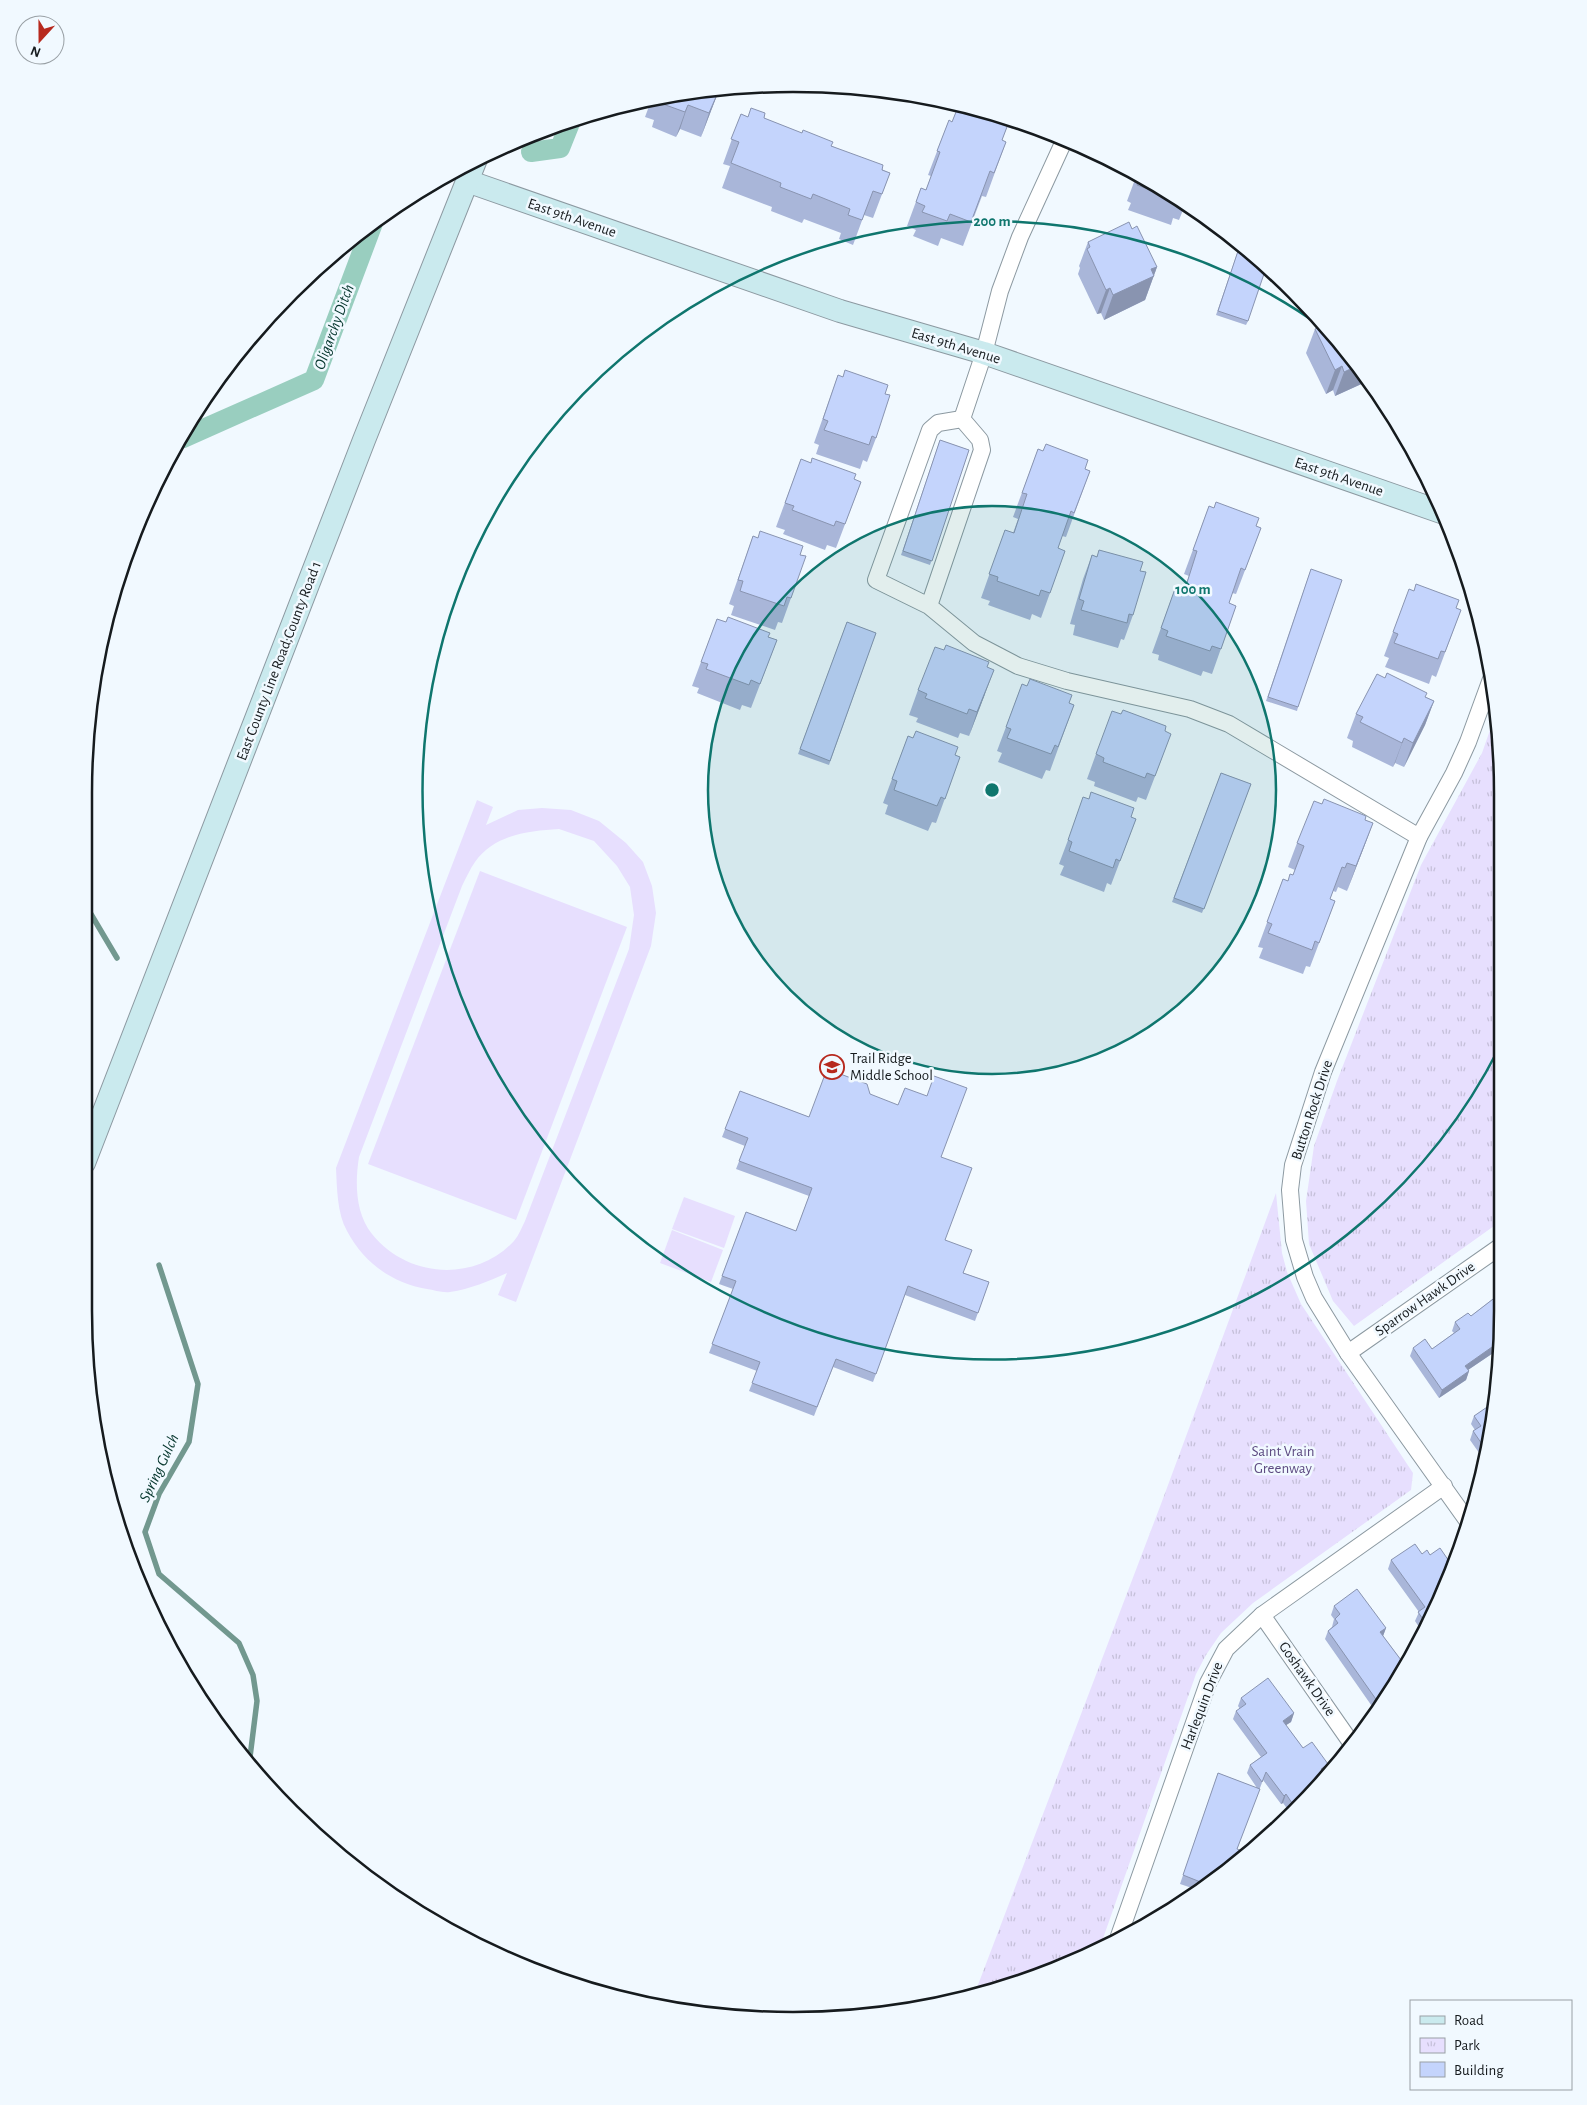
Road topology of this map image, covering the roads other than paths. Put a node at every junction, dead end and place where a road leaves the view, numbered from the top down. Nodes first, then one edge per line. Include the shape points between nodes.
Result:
1 (1062, 146) edge
2 (471, 171) edge
3 (467, 181) junction
4 (984, 353) junction
5 (962, 419) junction
6 (1434, 510) edge
7 (929, 606) junction
8 (1487, 690) edge
9 (1419, 837) junction
10 (92, 1141) edge
11 (1494, 1251) edge
12 (1348, 1353) junction
13 (1444, 1486) junction
14 (1464, 1515) edge
15 (1262, 1615) junction
16 (1349, 1739) edge
17 (1121, 1931) edge

1 - 4 street via 1020,237 1000,292
2 - 3 main road, East County Line Road;County Road 1
3 - 4 main road, East 9th Avenue via 840,312
3 - 10 main road, East County Line Road;County Road 1
4 - 5 street
4 - 6 main road, East 9th Avenue
5 - 7 street via 980,440 982,448
5 - 7 street via 938,423 930,430 876,580
7 - 9 street via 974,643 1018,666 1067,681 1190,709 1229,724
8 - 9 street, Button Rock Drive via 1454,773
9 - 12 street, Button Rock Drive via 1323,1072 1293,1165 1290,1190 1294,1240 1314,1298
11 - 12 street, Sparrow Hawk Drive
12 - 13 street, Button Rock Drive
13 - 14 street, Button Rock Drive
13 - 15 street, Harlequin Drive
15 - 16 street, Goshawk Drive
15 - 17 street, Harlequin Drive via 1226,1649 1215,1666

